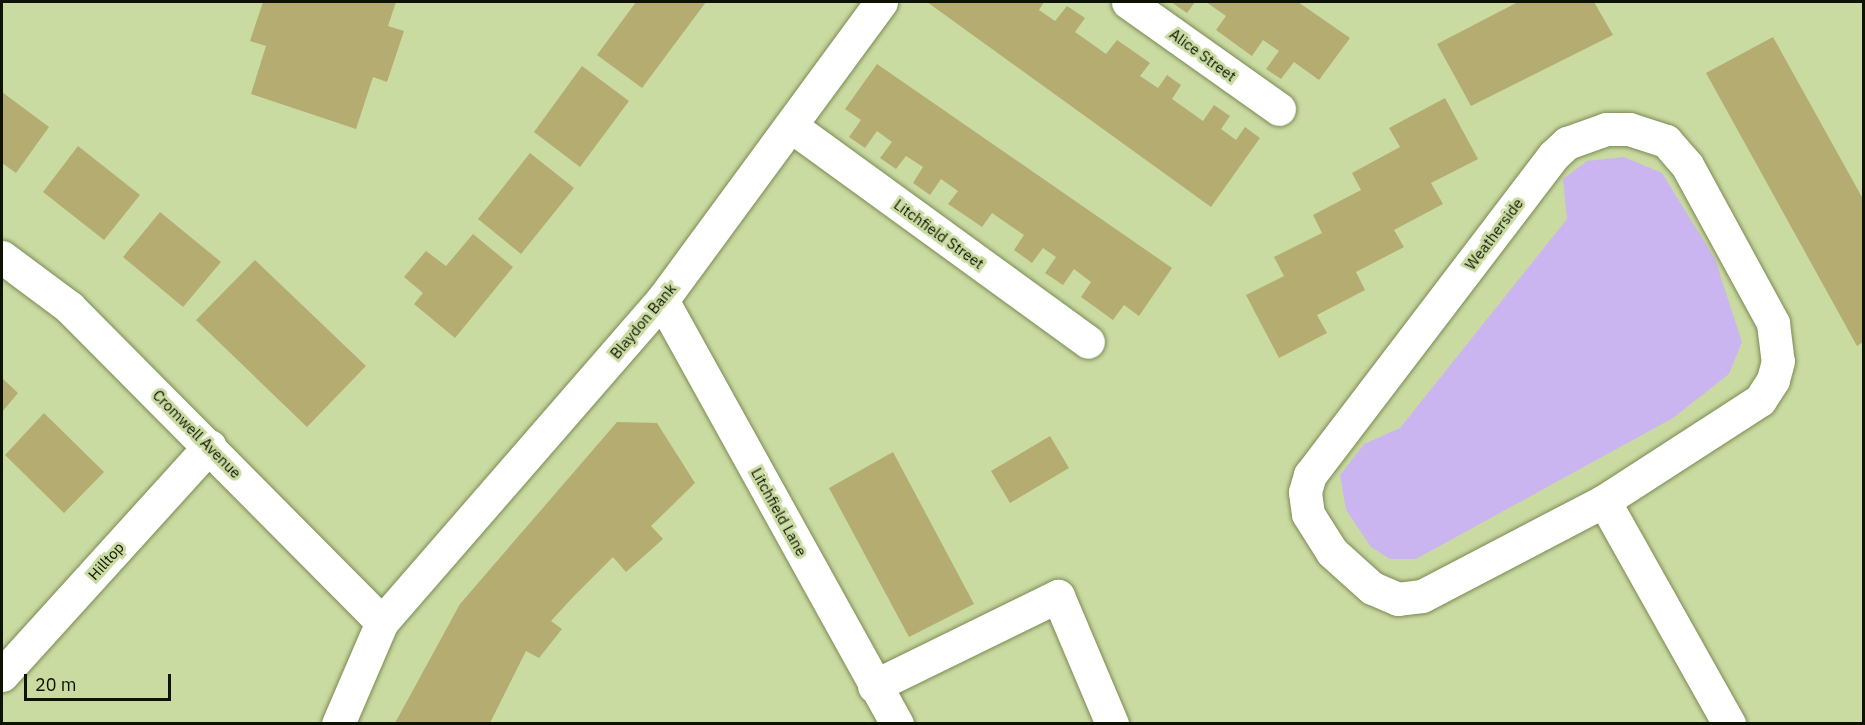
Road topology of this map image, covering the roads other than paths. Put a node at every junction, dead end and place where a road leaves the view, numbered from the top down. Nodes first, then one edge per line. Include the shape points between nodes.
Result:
1 (881, 2) edge
2 (1128, 2) edge
3 (1279, 109) dead end
4 (791, 126) junction
5 (2, 257) edge
6 (662, 300) junction
7 (1088, 342) dead end
8 (210, 446) junction
9 (1604, 501) junction
10 (382, 622) junction
11 (2, 675) edge
12 (874, 686) junction
13 (338, 723) edge
14 (897, 723) edge
15 (1112, 723) edge
16 (1729, 723) edge

1 - 4 street, Blaydon Bank
2 - 3 street, Alice Street
4 - 6 street, Blaydon Bank
4 - 7 street, Litchfield Street
5 - 8 street, Cromwell Avenue via 69,307
6 - 10 street, Blaydon Bank
6 - 12 street, Litchfield Lane
8 - 10 street, Cromwell Avenue
8 - 11 street, Hilltop
9 - 9 street, Weatherside via 1422,596 1398,599 1372,588 1332,552 1308,514 1305,492 1310,475 1554,155 1567,142 1586,134 1629,129 1666,141 1687,165 1773,322 1778,361 1773,380 1760,400
9 - 16 street
10 - 13 street, Blaydon Bank
12 - 14 street, Litchfield Lane
12 - 15 street via 1058,597

